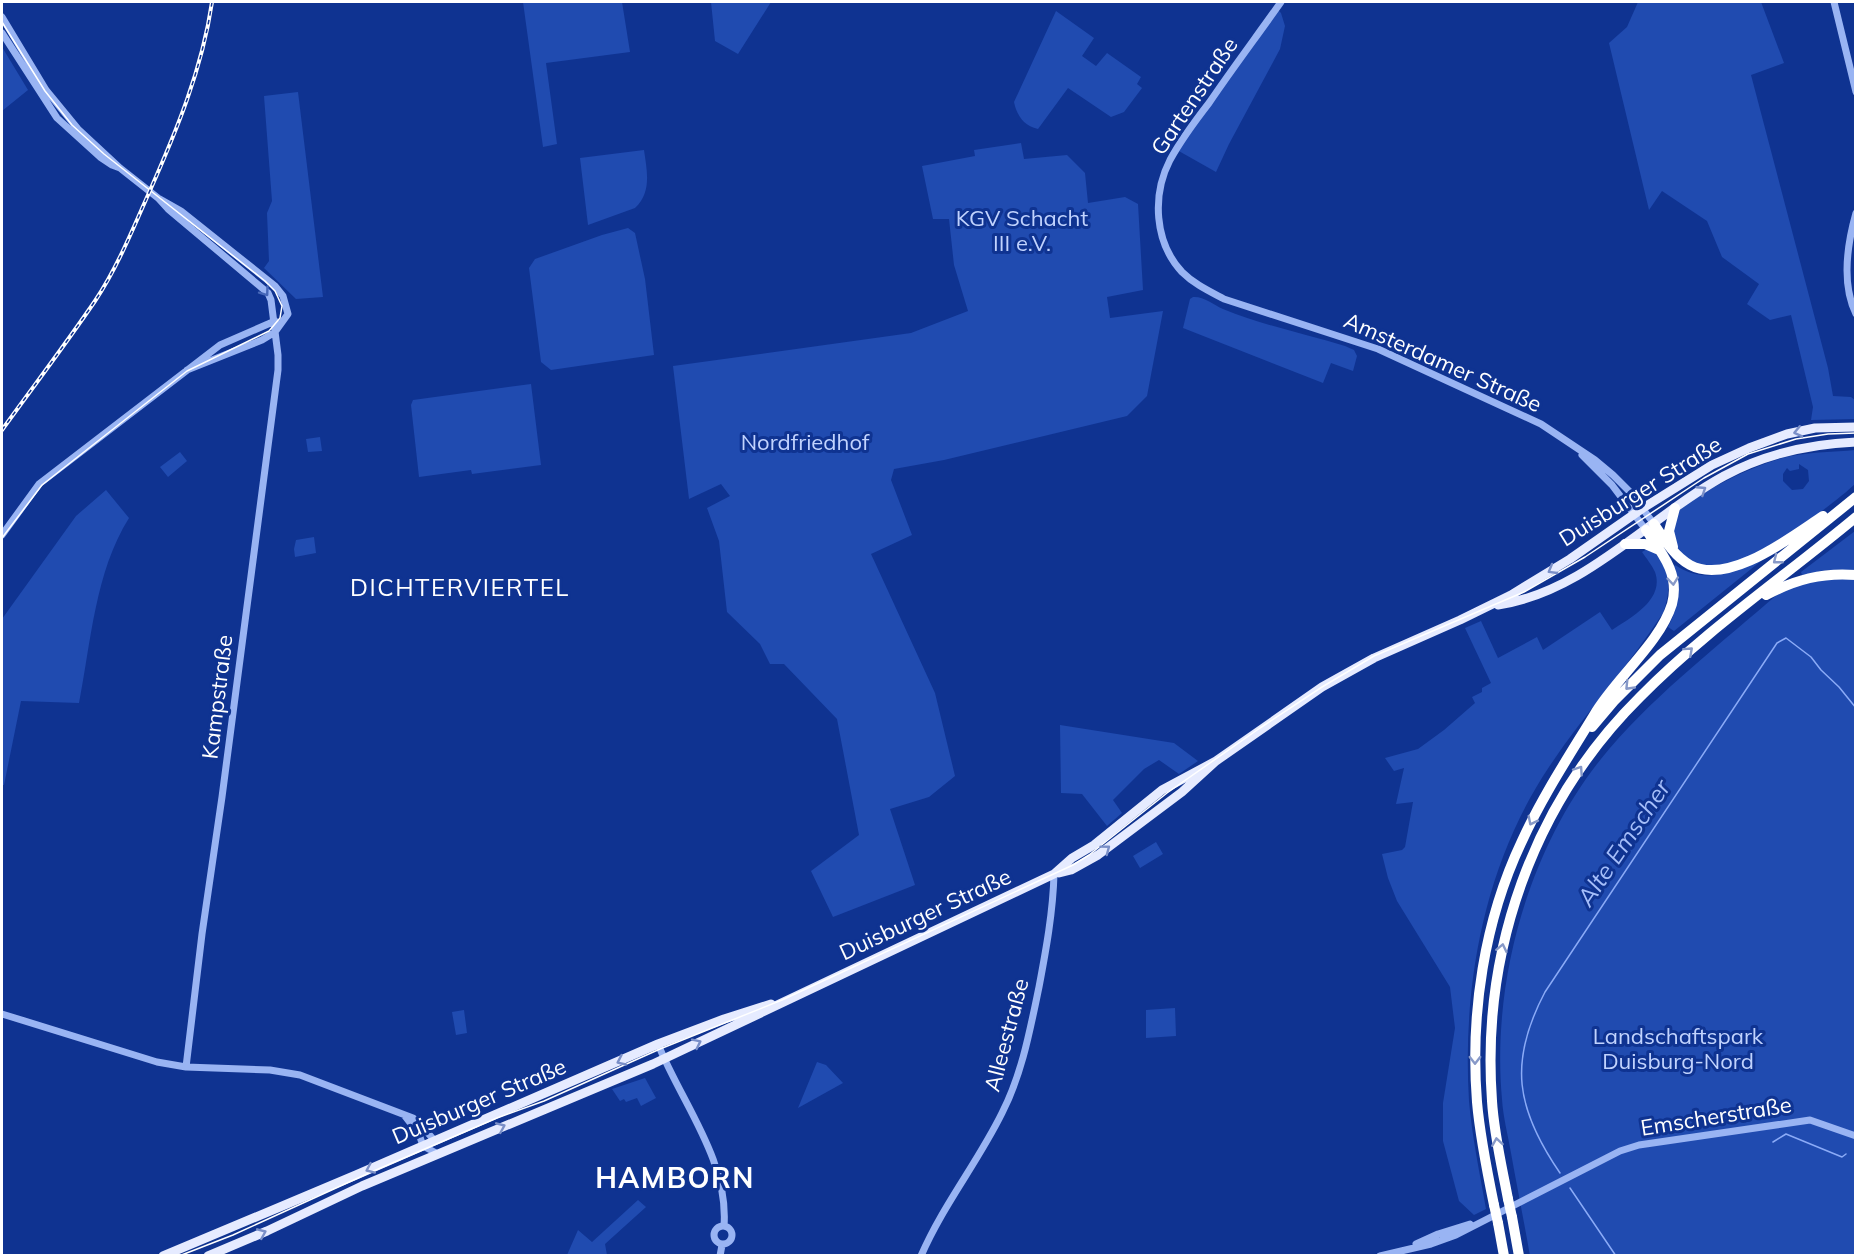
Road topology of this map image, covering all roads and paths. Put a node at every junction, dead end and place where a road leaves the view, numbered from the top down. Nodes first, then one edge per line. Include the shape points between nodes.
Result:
1 (1281, 2) edge
2 (1834, 2) edge
3 (2, 17) edge
4 (2, 33) edge
5 (1856, 92) edge
6 (120, 168) junction
7 (158, 198) junction
8 (1856, 213) edge
9 (1191, 280) joint
10 (288, 314) junction
11 (1856, 314) edge
12 (273, 322) junction
13 (275, 332) junction
14 (187, 370) junction
15 (1856, 427) edge
16 (1856, 442) edge
17 (1855, 496) edge
18 (1675, 508) junction
19 (1839, 509) junction
20 (1639, 511) junction
21 (1856, 517) edge
22 (1650, 527) junction
23 (2, 535) edge
24 (1625, 544) junction
25 (1662, 552) junction
26 (1676, 553) junction
27 (1855, 575) edge
28 (1490, 606) junction
29 (1742, 608) junction
30 (1216, 761) junction
31 (1564, 764) junction
32 (1054, 874) junction
33 (812, 988) junction
34 (2, 1015) edge
35 (658, 1044) junction
36 (665, 1058) junction
37 (186, 1067) junction
38 (403, 1114) junction
39 (1856, 1136) edge
40 (434, 1140) junction
41 (423, 1146) junction
42 (438, 1154) junction
43 (1493, 1221) junction
44 (724, 1226) junction
45 (722, 1245) junction
46 (163, 1256) edge
47 (208, 1256) edge
48 (720, 1256) edge
49 (921, 1256) edge
50 (1380, 1256) edge
51 (1504, 1256) edge
52 (1519, 1256) edge

1 - 9 street, Gartenstraße via 1180,143 1164,173 1158,200 1160,230 1180,270
2 - 5 street
3 - 6 street via 63,112
4 - 6 street via 57,118 100,157
6 - 7 street
7 - 10 street via 181,211 275,286 283,296
7 -> 12 street, Kampstraße via 262,286 271,300
8 - 11 street via 1847,273
9 - 20 street, Amsterdamer Straße via 1224,299 1392,355 1540,424 1613,475
10 - 12 street
10 - 13 street
12 - 13 street, Kampstraße
12 - 14 street via 220,345
13 - 14 street
13 - 37 street, Kampstraße via 278,370
14 - 23 street via 39,484
15 -> 20 main road, Duisburger Straße via 1815,428 1749,448 1712,465
18 -> 16 main road, Duisburger Straße via 1722,477 1760,459 1810,446
17 - 19 highway
18 - 22 main road, Duisburger Straße
18 - 26 highway via 1669,531
19 - 26 highway via 1773,549 1732,568 1707,571 1689,565
19 -> 31 highway via 1660,655 1614,701
20 - 22 street, Amsterdamer Straße
20 -> 28 main road, Duisburger Straße via 1570,559
21 - 29 highway
22 - 24 main road, Duisburger Straße
22 - 25 highway
22 - 26 highway
24 - 25 highway via 1645,544
24 - 28 main road, Duisburger Straße via 1552,587 1512,603
25 -> 31 highway via 1673,574 1671,606 1654,636 1596,710
27 - 29 highway via 1828,574 1793,582
28 - 30 main road, Duisburger Straße via 1374,658 1322,687
52 -> 29 highway, bridge via 1492,1103 1490,1040 1499,963 1522,879 1566,790 1598,744 1661,676
30 - 32 main road, Duisburger Straße via 1162,790
32 -> 30 main road, Duisburger Straße via 1071,870 1098,855 1182,792
31 -> 43 highway, bridge via 1521,843 1501,896 1484,960 1475,1063
32 - 33 main road, Duisburger Straße
32 - 49 street, Alleestraße via 1042,971 1020,1068 996,1125 938,1220
33 - 35 main road, Duisburger Straße
36 -> 33 main road, Duisburger Straße
34 - 37 street via 157,1062
35 - 36 street
35 -> 40 main road, Duisburger Straße
42 -> 36 main road, Duisburger Straße
36 - 44 street via 716,1170
37 - 38 street via 300,1075
38 - 40 street via 420,1124
38 - 41 street
39 - 43 street, Emscherstraße via 1810,1120 1647,1143 1620,1151
40 - 41 main road, Duisburger Straße
41 - 42 street
41 -> 46 main road, Duisburger Straße
47 -> 42 main road, Duisburger Straße
43 - 50 street, Emscherstraße via 1440,1241
43 - 51 highway
44 - 45 street via 714,1235
44 - 45 street via 732,1236 730,1242
45 - 48 street

